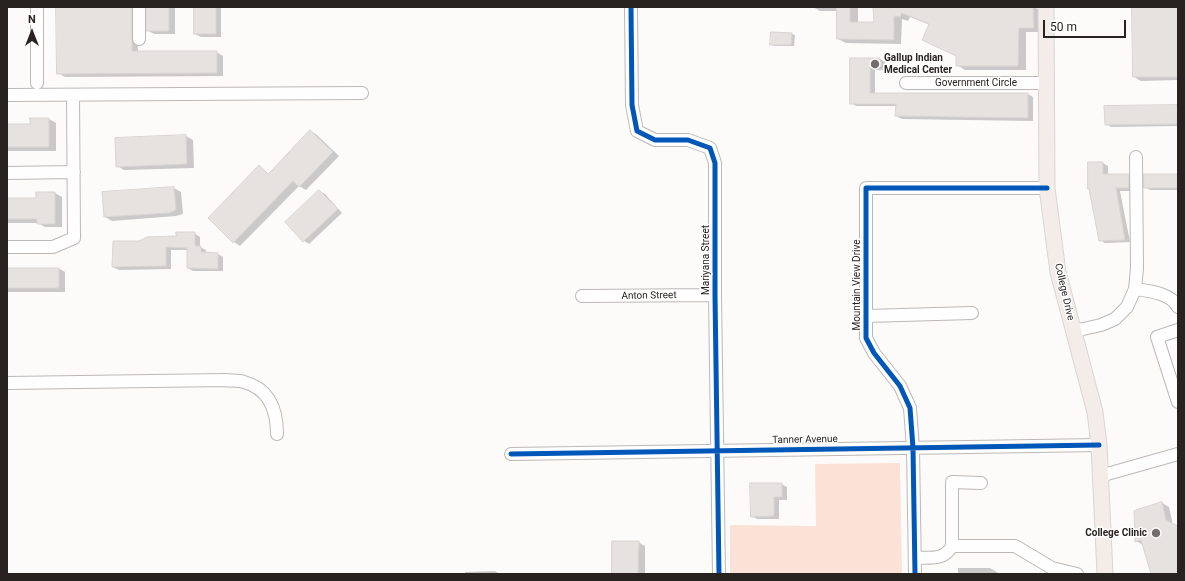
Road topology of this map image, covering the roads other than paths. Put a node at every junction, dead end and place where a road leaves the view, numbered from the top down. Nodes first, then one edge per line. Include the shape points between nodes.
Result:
1 (36, 7) edge
2 (139, 7) edge
3 (631, 7) edge
4 (1046, 7) edge
5 (139, 39) dead end
6 (37, 83) dead end
7 (906, 83) dead end
8 (1047, 83) junction
9 (362, 93) dead end
10 (7, 95) edge
11 (73, 95) junction
12 (1136, 157) dead end
13 (74, 172) junction
14 (7, 173) edge
15 (1047, 188) junction
16 (7, 247) edge
17 (1135, 289) junction
18 (715, 295) junction
19 (582, 296) dead end
20 (1178, 307) edge
21 (972, 313) dead end
22 (866, 316) junction
23 (1178, 330) edge
24 (1074, 331) junction
25 (7, 383) edge
26 (1176, 387) edge
27 (1178, 402) edge
28 (276, 434) dead end
29 (1099, 445) junction
30 (913, 448) junction
31 (718, 450) junction
32 (511, 454) dead end
33 (1178, 454) edge
34 (1100, 476) junction
35 (981, 483) dead end
36 (952, 546) junction
37 (915, 558) junction
38 (1106, 572) edge
39 (720, 574) edge
40 (915, 574) edge
41 (1077, 574) edge

1 - 6 street
2 - 5 street
3 - 18 street, Mariyana Street via 632,105 637,131 656,140 688,140 710,148 715,163
4 - 8 main road, College Drive
7 - 8 street, Government Circle
8 - 15 main road, College Drive
9 - 11 street
10 - 11 street
11 - 13 street
12 - 17 street via 1138,268
13 - 14 street
13 - 16 street via 74,238 53,247
15 - 22 street, Mountain View Drive via 866,188
15 - 24 main road, College Drive via 1058,272
17 - 20 street via 1167,297
17 - 24 street via 1127,307 1115,319
18 - 19 street, Anton Street
18 - 31 street, Mariyana Street
21 - 22 street
22 - 30 street, Mountain View Drive via 866,338 874,353 900,386 910,408
23 - 26 street via 1157,337
24 - 29 main road, College Drive via 1095,412
25 - 28 street via 217,380 244,382 260,390 269,400 275,412
26 - 27 street
29 - 30 street, Tanner Avenue
29 - 34 main road, College Drive
30 - 31 street, Tanner Avenue
30 - 37 street, Mountain View Drive
31 - 32 street, Tanner Avenue
31 - 39 street, Mariyana Street
33 - 34 street
34 - 38 main road, College Drive
35 - 36 street via 952,482
36 - 37 street via 948,553 941,557
36 - 41 street via 1015,546 1052,568
37 - 40 street, Mountain View Drive

